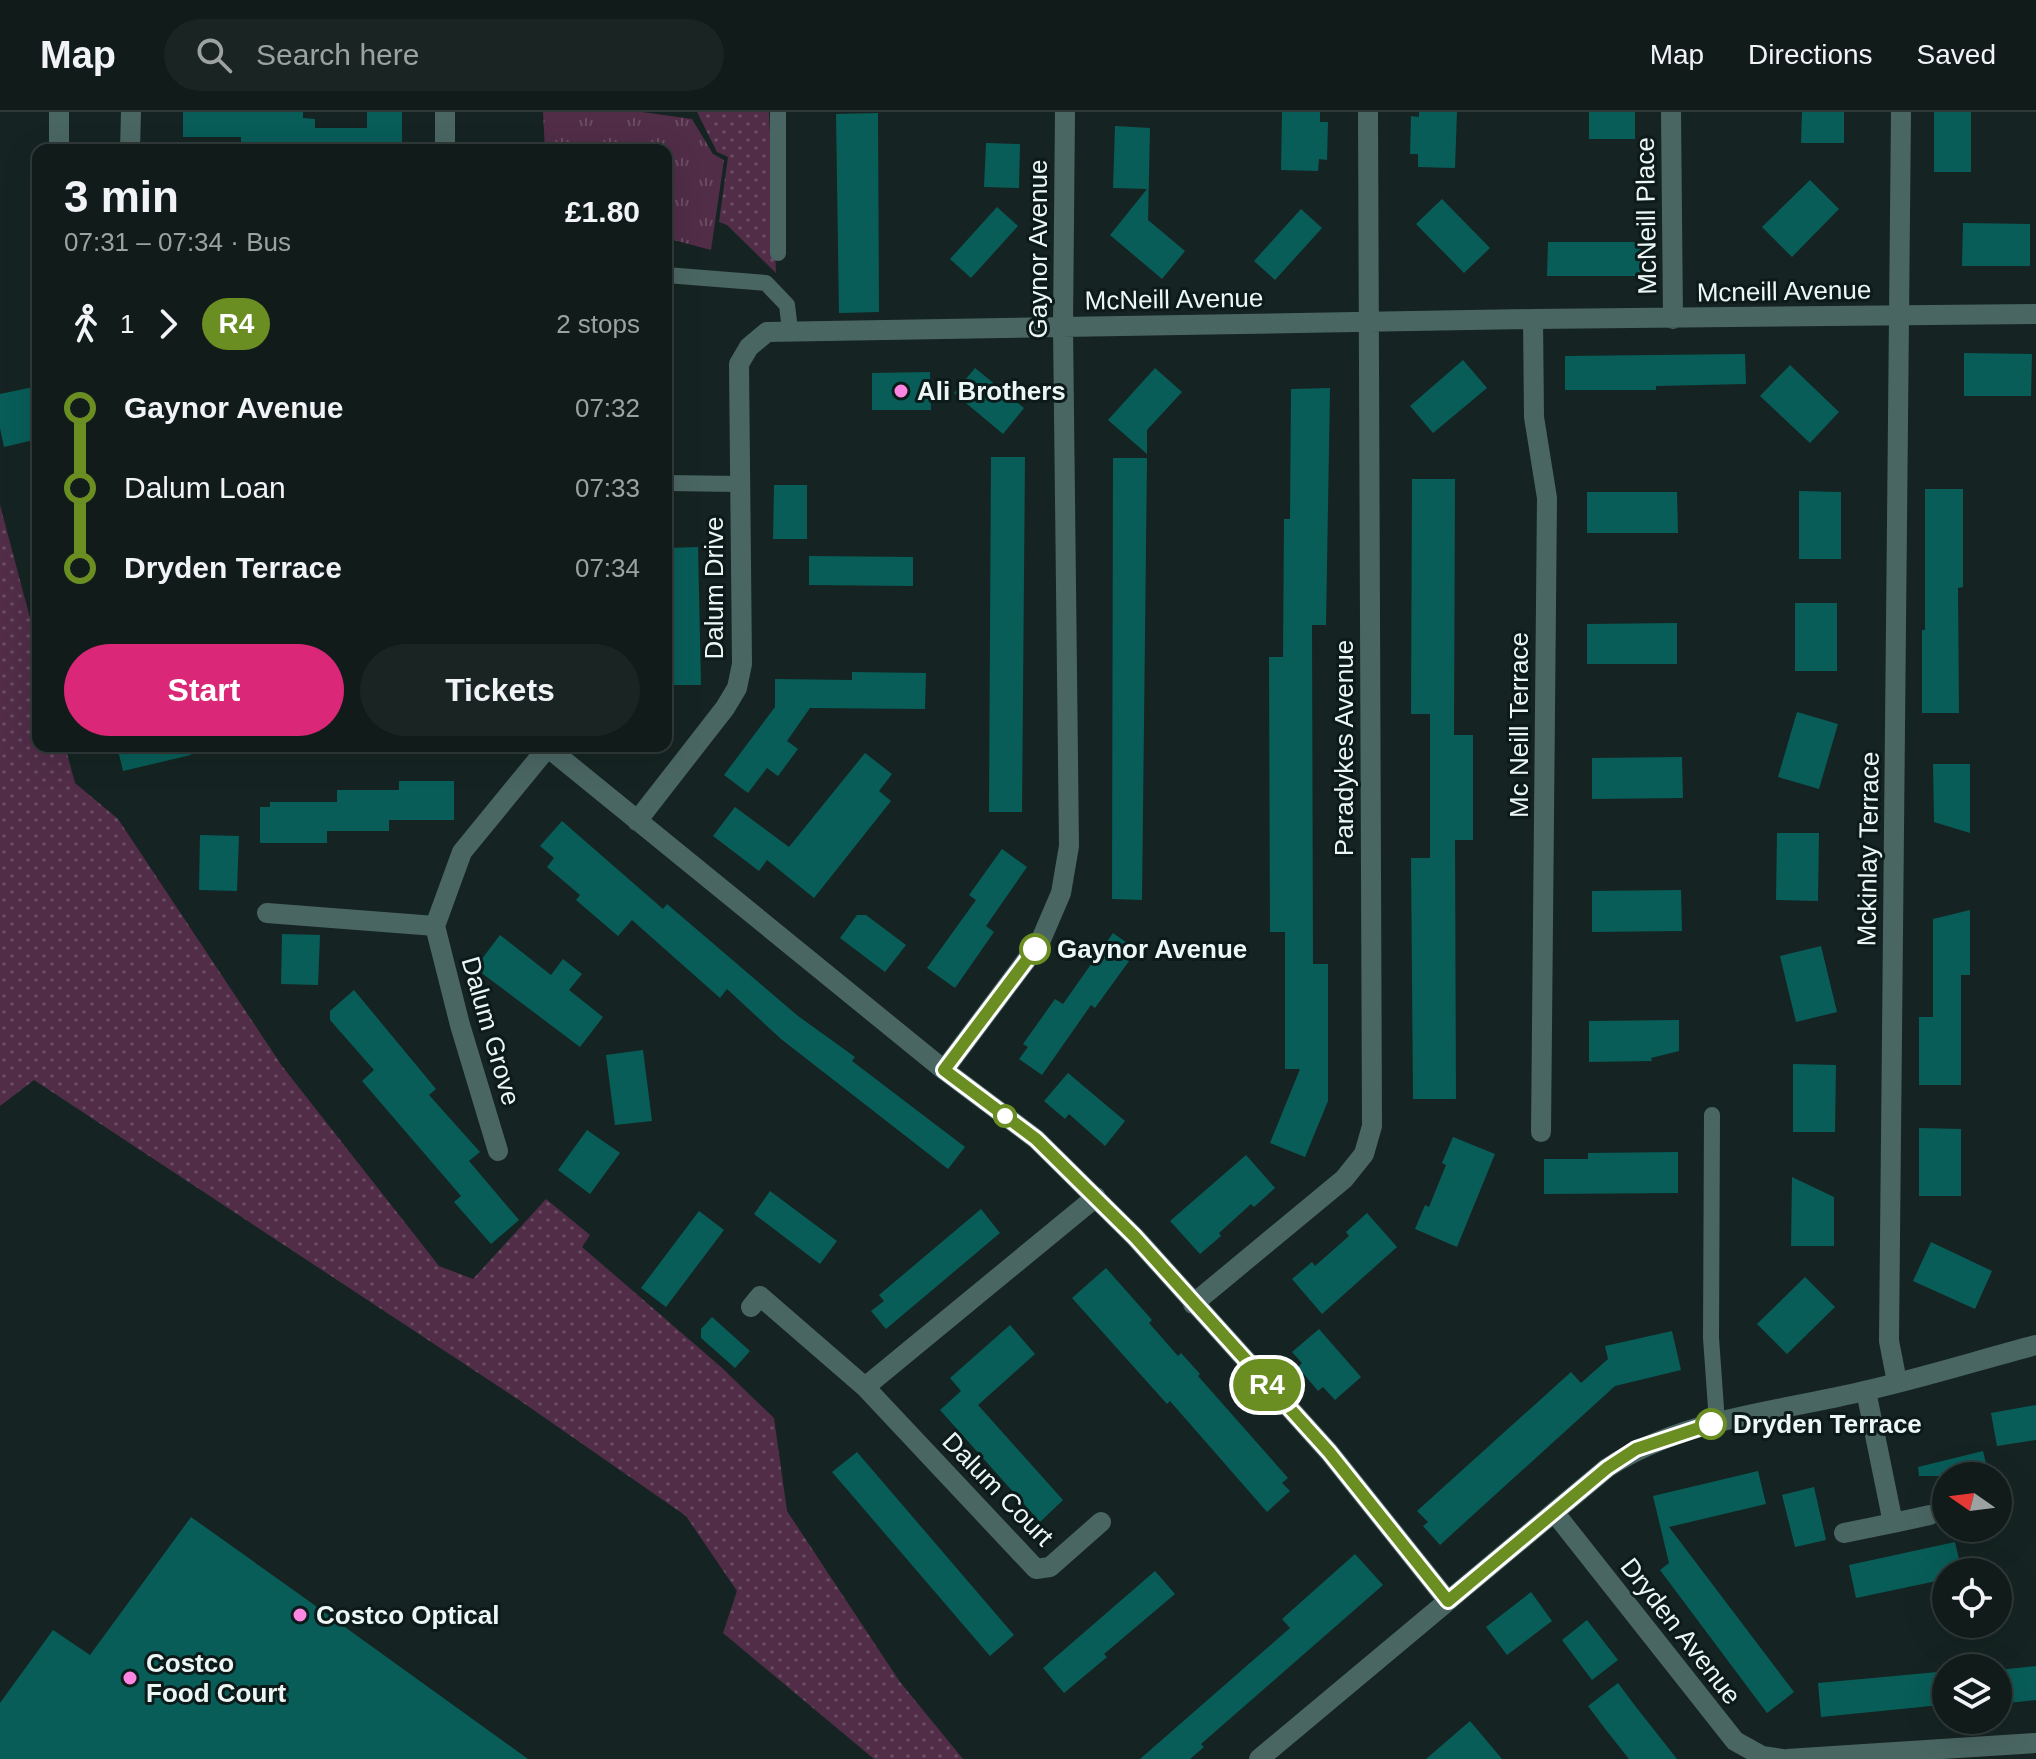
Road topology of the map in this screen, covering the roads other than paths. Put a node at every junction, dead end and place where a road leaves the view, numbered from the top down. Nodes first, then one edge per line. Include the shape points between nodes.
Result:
1 (59, 112) edge
2 (131, 112) edge
3 (445, 112) edge
4 (778, 112) edge
5 (1065, 112) edge
6 (1368, 112) edge
7 (1671, 112) edge
8 (1901, 112) edge
9 (59, 144) edge
10 (130, 144) edge
11 (445, 144) edge
12 (778, 253) dead end
13 (672, 275) edge
14 (2036, 314) edge
15 (1900, 316) junction
16 (1533, 319) junction
17 (1673, 319) junction
18 (1368, 322) junction
19 (1063, 326) junction
20 (790, 330) junction
21 (767, 332) joint
22 (672, 483) edge
23 (739, 484) junction
24 (543, 752) edge
25 (553, 752) edge
26 (637, 821) junction
27 (267, 913) dead end
28 (435, 926) junction
29 (944, 1070) junction
30 (1712, 1115) dead end
31 (1541, 1132) dead end
32 (498, 1151) dead end
33 (1096, 1197) junction
34 (1193, 1304) junction
35 (751, 1307) dead end
36 (2036, 1345) edge
37 (1897, 1382) junction
38 (865, 1387) junction
39 (1866, 1391) junction
40 (1717, 1422) junction
41 (1554, 1512) junction
42 (1930, 1515) dead end
43 (1101, 1522) dead end
44 (1893, 1523) junction
45 (1844, 1533) dead end
46 (1448, 1601) junction
47 (2036, 1743) edge
48 (1259, 1759) edge
49 (1785, 1759) edge

1 - 9 street
2 - 10 street
3 - 11 street
4 - 12 lane
5 - 19 street, Gaynor Avenue
6 - 18 street, Paradykes Avenue
7 - 17 street, McNeill Place
8 - 15 street, Mckinlay Terrace
13 - 20 lane via 766,283 787,305
14 - 15 street, Mcneill Avenue
15 - 17 street, Mcneill Avenue
15 - 37 street, Mckinlay Terrace via 1889,1341
16 - 17 street, Mcneill Avenue
16 - 18 street, McNeill Avenue
16 - 31 street, Mc Neill Terrace via 1534,417 1547,498
18 - 19 street, McNeill Avenue
18 - 34 street, Paradykes Avenue via 1372,1126 1364,1154 1344,1179
19 - 20 street, McNeill Avenue
19 - 29 street, Gaynor Avenue via 1069,846 1061,893 1040,942
20 - 21 street, McNeill Avenue
21 - 23 street, Dalum Drive via 739,364
22 - 23 lane
23 - 26 street, Dalum Drive via 742,664 737,688
24 - 28 street via 462,852
25 - 26 street
26 - 29 street
27 - 28 street
28 - 32 street, Dalum Grove
29 - 33 street via 1036,1139
30 - 40 lane via 1711,1338
33 - 34 street
33 - 38 street
34 - 46 street via 1329,1452
35 - 38 street, Dalum Court via 760,1296
36 - 37 street
37 - 39 street
38 - 43 street, Dalum Court via 1036,1569 1050,1567
39 - 40 street
39 - 44 street
40 - 41 street via 1636,1449
41 - 46 street
41 - 49 street, Dryden Avenue via 1735,1741 1762,1756
42 - 44 street
44 - 45 street
46 - 48 street
47 - 49 street, Dryden Avenue

